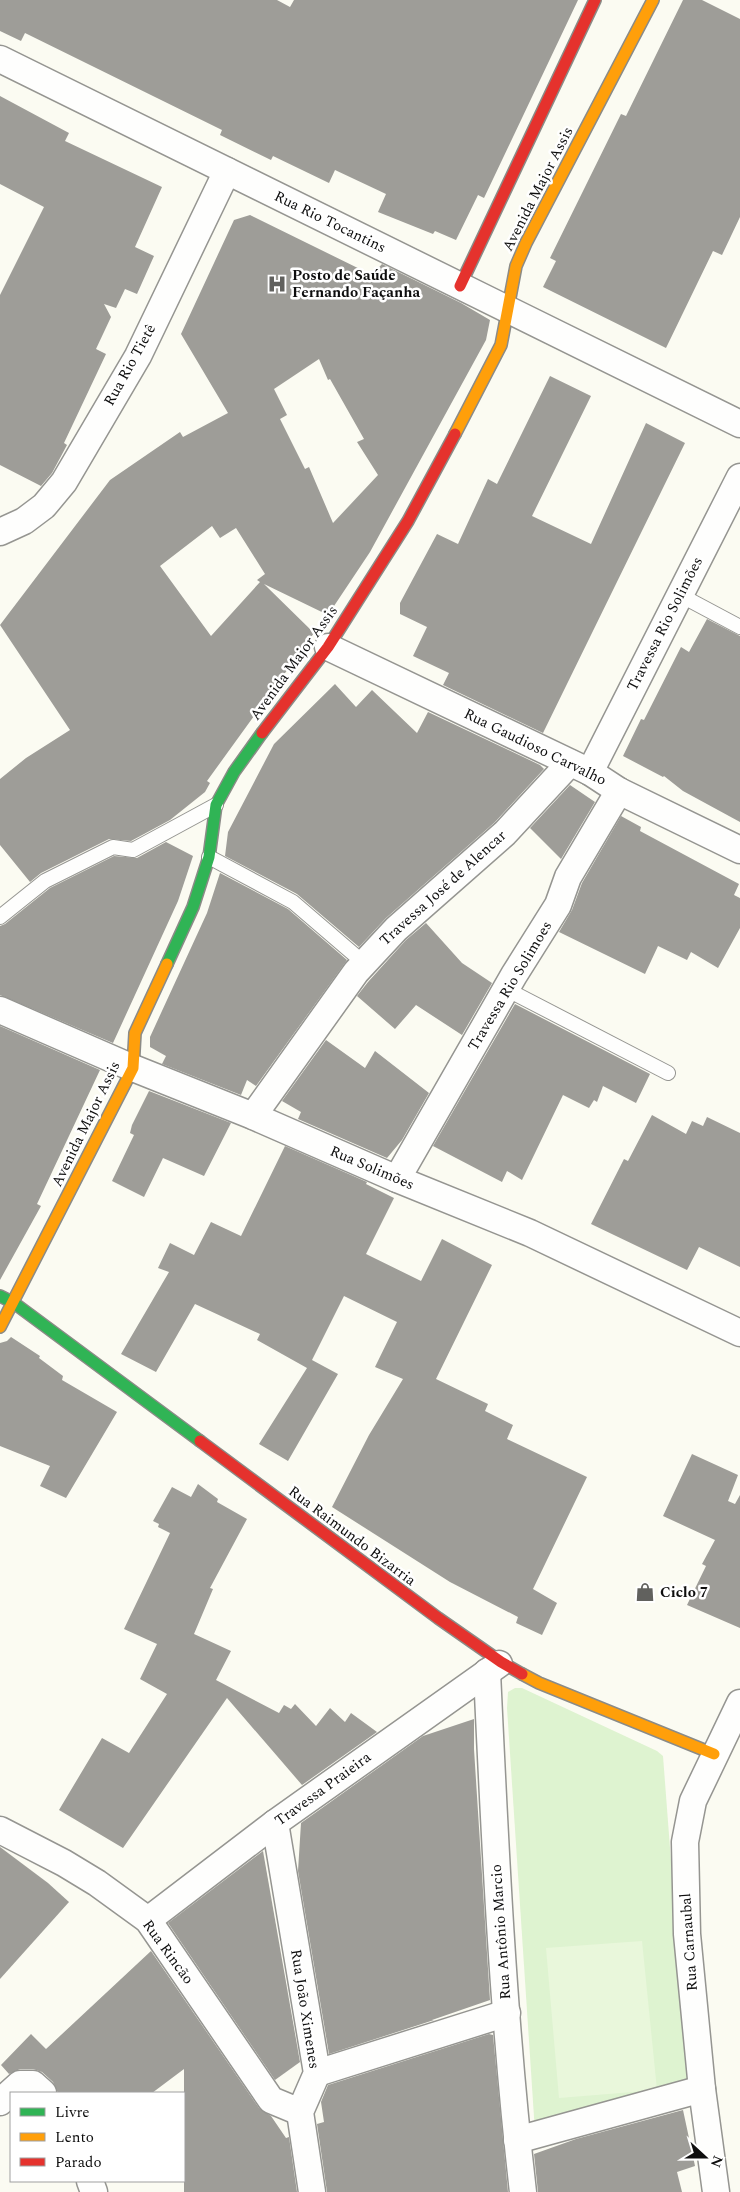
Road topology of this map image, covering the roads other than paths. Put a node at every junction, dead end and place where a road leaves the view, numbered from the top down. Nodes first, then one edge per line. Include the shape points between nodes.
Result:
1 (595, 0) edge
2 (653, 0) edge
3 (0, 59) edge
4 (228, 171) junction
5 (460, 286) junction
6 (509, 311) junction
7 (740, 424) edge
8 (740, 477) edge
9 (0, 508) edge
10 (24, 521) junction
11 (0, 532) edge
12 (680, 595) junction
13 (740, 627) edge
14 (328, 647) junction
15 (580, 767) junction
16 (620, 790) junction
17 (216, 805) junction
18 (740, 850) edge
19 (209, 857) junction
20 (0, 917) edge
21 (364, 963) junction
22 (506, 989) junction
23 (0, 1010) edge
24 (133, 1068) junction
25 (668, 1073) dead end
26 (253, 1116) junction
27 (397, 1180) junction
28 (0, 1296) edge
29 (14, 1303) junction
30 (0, 1327) edge
31 (740, 1333) edge
32 (494, 1667) junction
33 (739, 1705) edge
34 (714, 1754) junction
35 (275, 1823) junction
36 (0, 1830) edge
37 (148, 1920) junction
38 (507, 2012) junction
39 (317, 2073) junction
40 (702, 2089) junction
41 (11, 2092) edge
42 (42, 2092) edge
43 (10, 2093) edge
44 (0, 2102) edge
45 (300, 2112) junction
46 (517, 2140) junction
47 (312, 2192) edge
48 (523, 2192) edge
49 (716, 2192) edge

1 - 5 street, Avenida Major Assis
2 - 6 street, Avenida Major Assis via 526,243 516,266
3 - 4 street, Rua Rio Tocantins
4 - 5 street, Rua Rio Tocantins
4 - 10 street, Rua Rio Tietê via 138,356 64,482 44,506
5 - 6 street, Rua Rio Tocantins
6 - 7 street, Rua Rio Tocantins
6 - 14 street, Avenida Major Assis via 501,345 479,392 408,521
8 - 12 street, Travessa Rio Solimões
9 - 10 street
10 - 11 street, Rua Rio Tietê
12 - 13 lane
12 - 15 street, Travessa Rio Solimões
14 - 15 street, Rua Gaudioso Carvalho
14 - 17 street, Avenida Major Assis via 234,772
15 - 16 street, Rua Gaudioso Carvalho
15 - 21 street, Travessa José de Alencar via 396,929
16 - 18 street, Rua Gaudioso Carvalho
16 - 22 street, Travessa Rio Solimoes via 568,877 558,905
17 - 19 street, Avenida Major Assis
17 - 20 lane via 133,850 113,847 45,881
19 - 21 lane via 293,902
19 - 24 street, Avenida Major Assis via 193,907 135,1033
21 - 26 street, Travessa José de Alencar
22 - 25 lane
22 - 27 street, Travessa Rio Solimoes
23 - 24 street, Rua Solimões
24 - 26 street, Rua Solimões
24 - 29 street, Avenida Major Assis
26 - 27 street, Rua Solimões
27 - 31 street, Rua Solimões via 530,1233
28 - 29 street, Rua Raimundo Bizarria
29 - 30 street, Avenida Major Assis
29 - 32 street, Rua Raimundo Bizarria via 438,1618
32 - 34 street, Rua Raimundo Bizarria
32 - 35 street, Travessa Praieira
32 - 38 street, Rua Antônio Marcio via 496,1868
33 - 34 street, Rua Carnaubal
34 - 40 street, Rua Carnaubal via 693,1801 685,1842 687,1934
35 - 37 street, Travessa Praieira
35 - 39 street, Rua João Ximenes
36 - 37 street, Rua Rincão via 97,1883
37 - 45 street, Rua Rincão via 271,2100
38 - 39 street
38 - 46 street, Rua Antônio Marcio
39 - 45 street, Rua João Ximenes
40 - 46 street
40 - 49 street, Rua Carnaubal
41 - 42 street via 20,2084 33,2084
43 - 44 street
45 - 47 street
46 - 48 street, Rua Antônio Marcio

